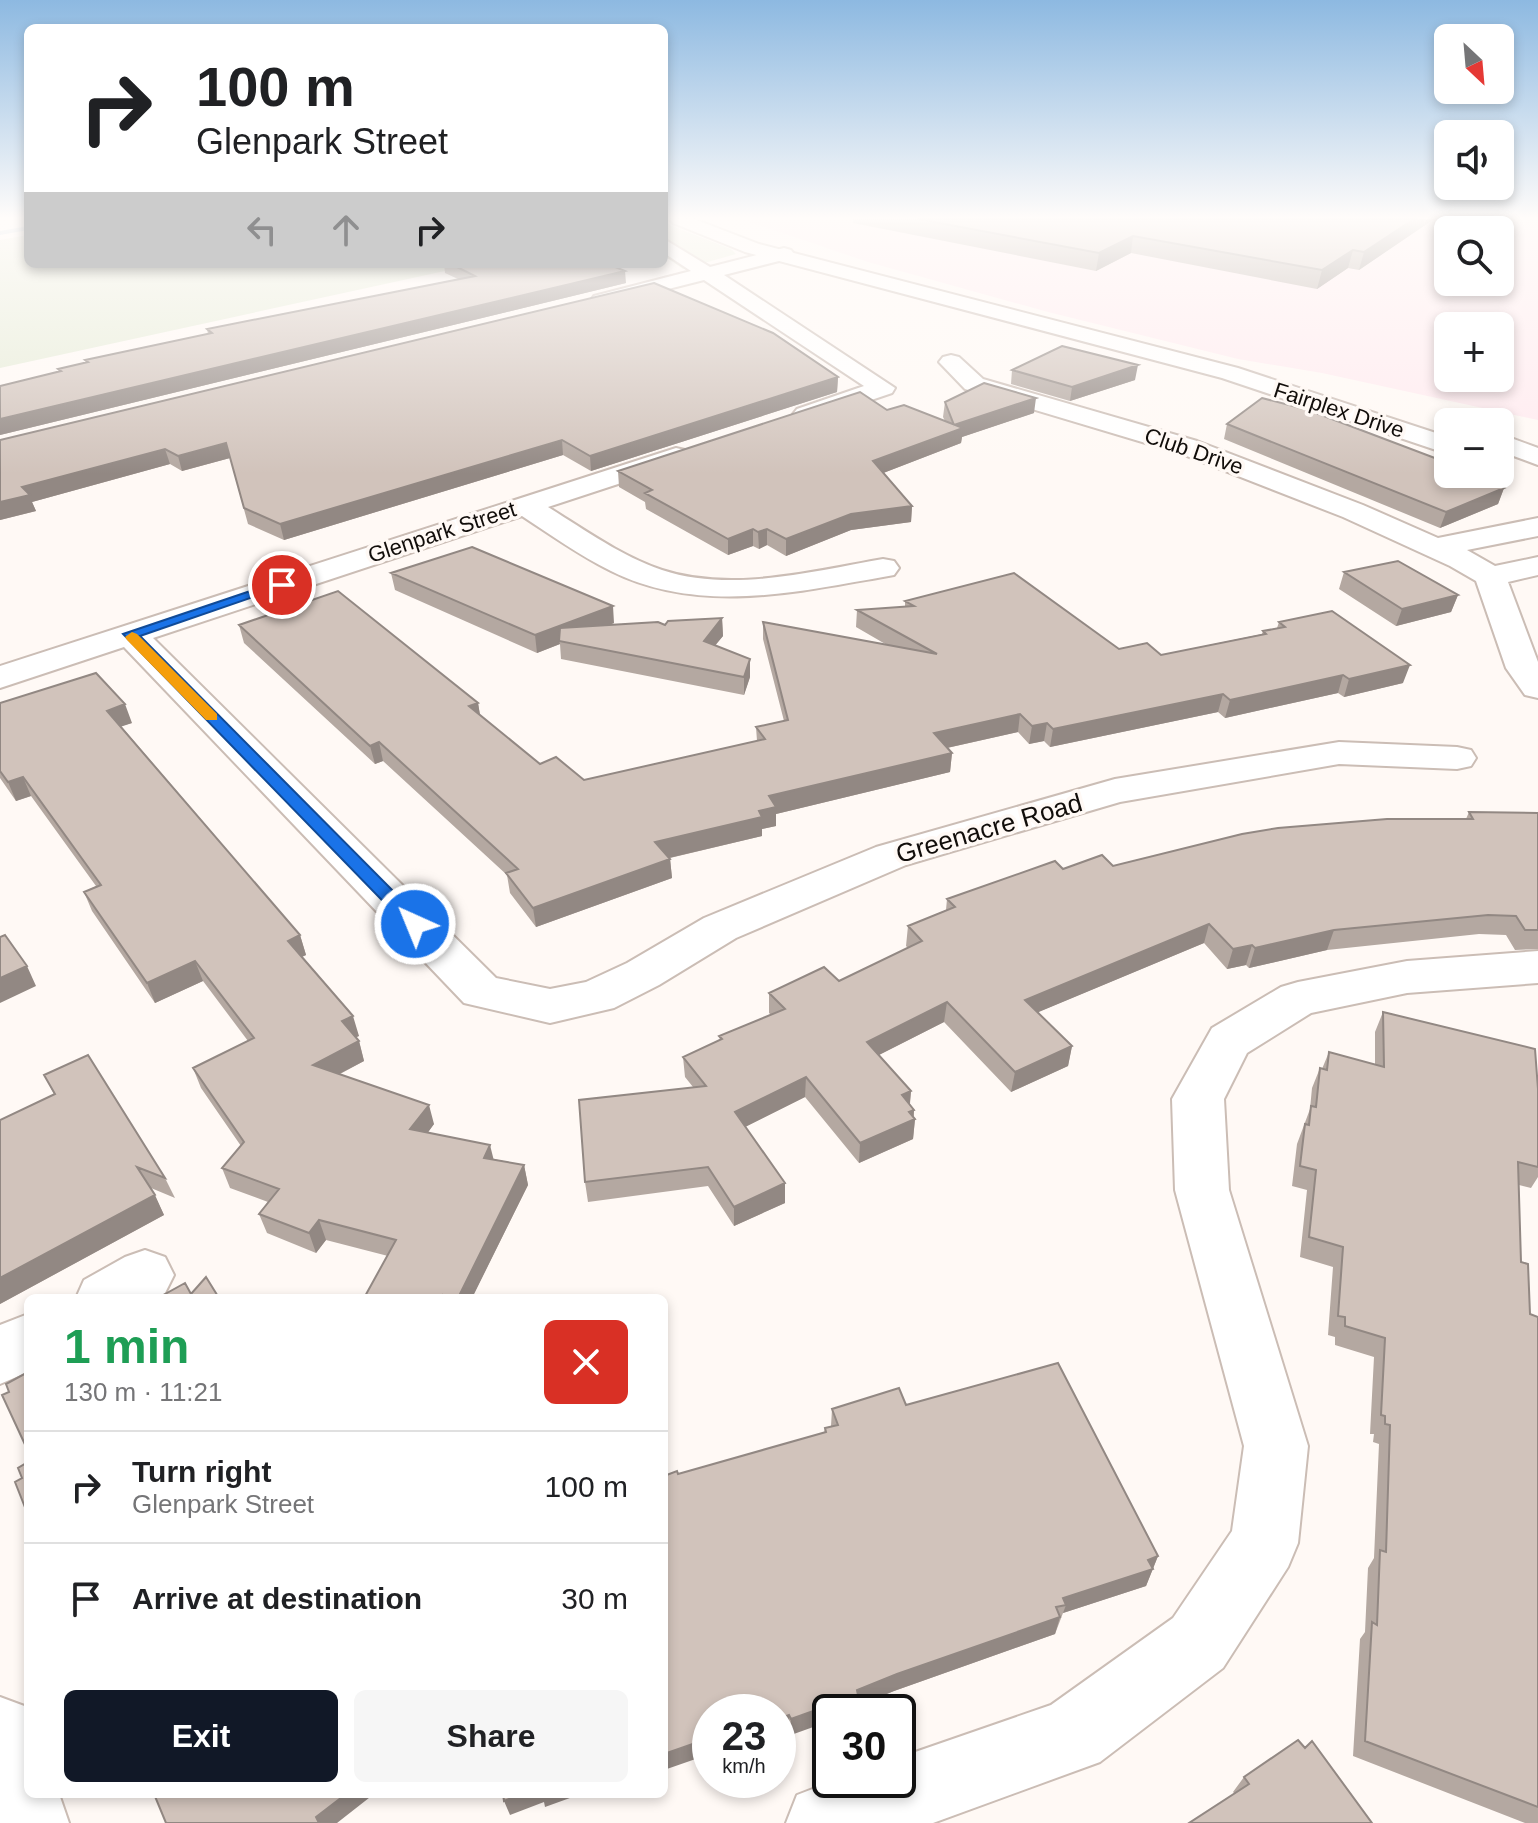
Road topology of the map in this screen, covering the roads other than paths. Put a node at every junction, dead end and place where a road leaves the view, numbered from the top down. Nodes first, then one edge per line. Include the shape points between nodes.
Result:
1 (753, 304) edge
2 (961, 304) edge
3 (951, 362) dead end
4 (1230, 373) junction
5 (1434, 420) edge
6 (779, 422) edge
7 (1434, 441) edge
8 (704, 447) edge
9 (1514, 448) edge
10 (1538, 457) edge
11 (1514, 472) edge
12 (1538, 481) edge
13 (525, 505) junction
14 (1538, 527) edge
15 (1437, 547) junction
16 (1538, 566) edge
17 (883, 568) dead end
18 (1490, 576) junction
19 (130, 634) junction
20 (0, 677) edge
21 (1538, 687) edge
22 (1457, 758) dead end
23 (1538, 967) edge
24 (24, 1343) edge
25 (0, 1356) edge
26 (0, 1734) edge
27 (30, 1823) edge
28 (825, 1823) edge

1 - 6 street via 883,388
2 - 4 street, Fairplex Drive
3 - 15 street, Club Drive via 974,384 1188,447
4 - 5 street, Fairplex Drive via 1306,383
4 - 7 street, Fairplex Drive
8 - 13 street, Glenpark Street
9 - 10 street
11 - 12 street
13 - 17 street via 625,567 674,583 731,588
13 - 19 street, Glenpark Street
14 - 15 street
15 - 18 street, Club Drive
16 - 18 street
18 - 21 street via 1523,668
19 - 20 street, Glenpark Street
19 - 22 street, Greenacre Road via 481,991 550,1006 597,996 720,928 891,856 1115,791 1339,753
23 - 28 street via 1407,977 1298,999 1229,1041 1198,1099 1202,1190 1276,1446 1264,1543 1198,1643 1073,1735
24 - 25 street
26 - 27 street

